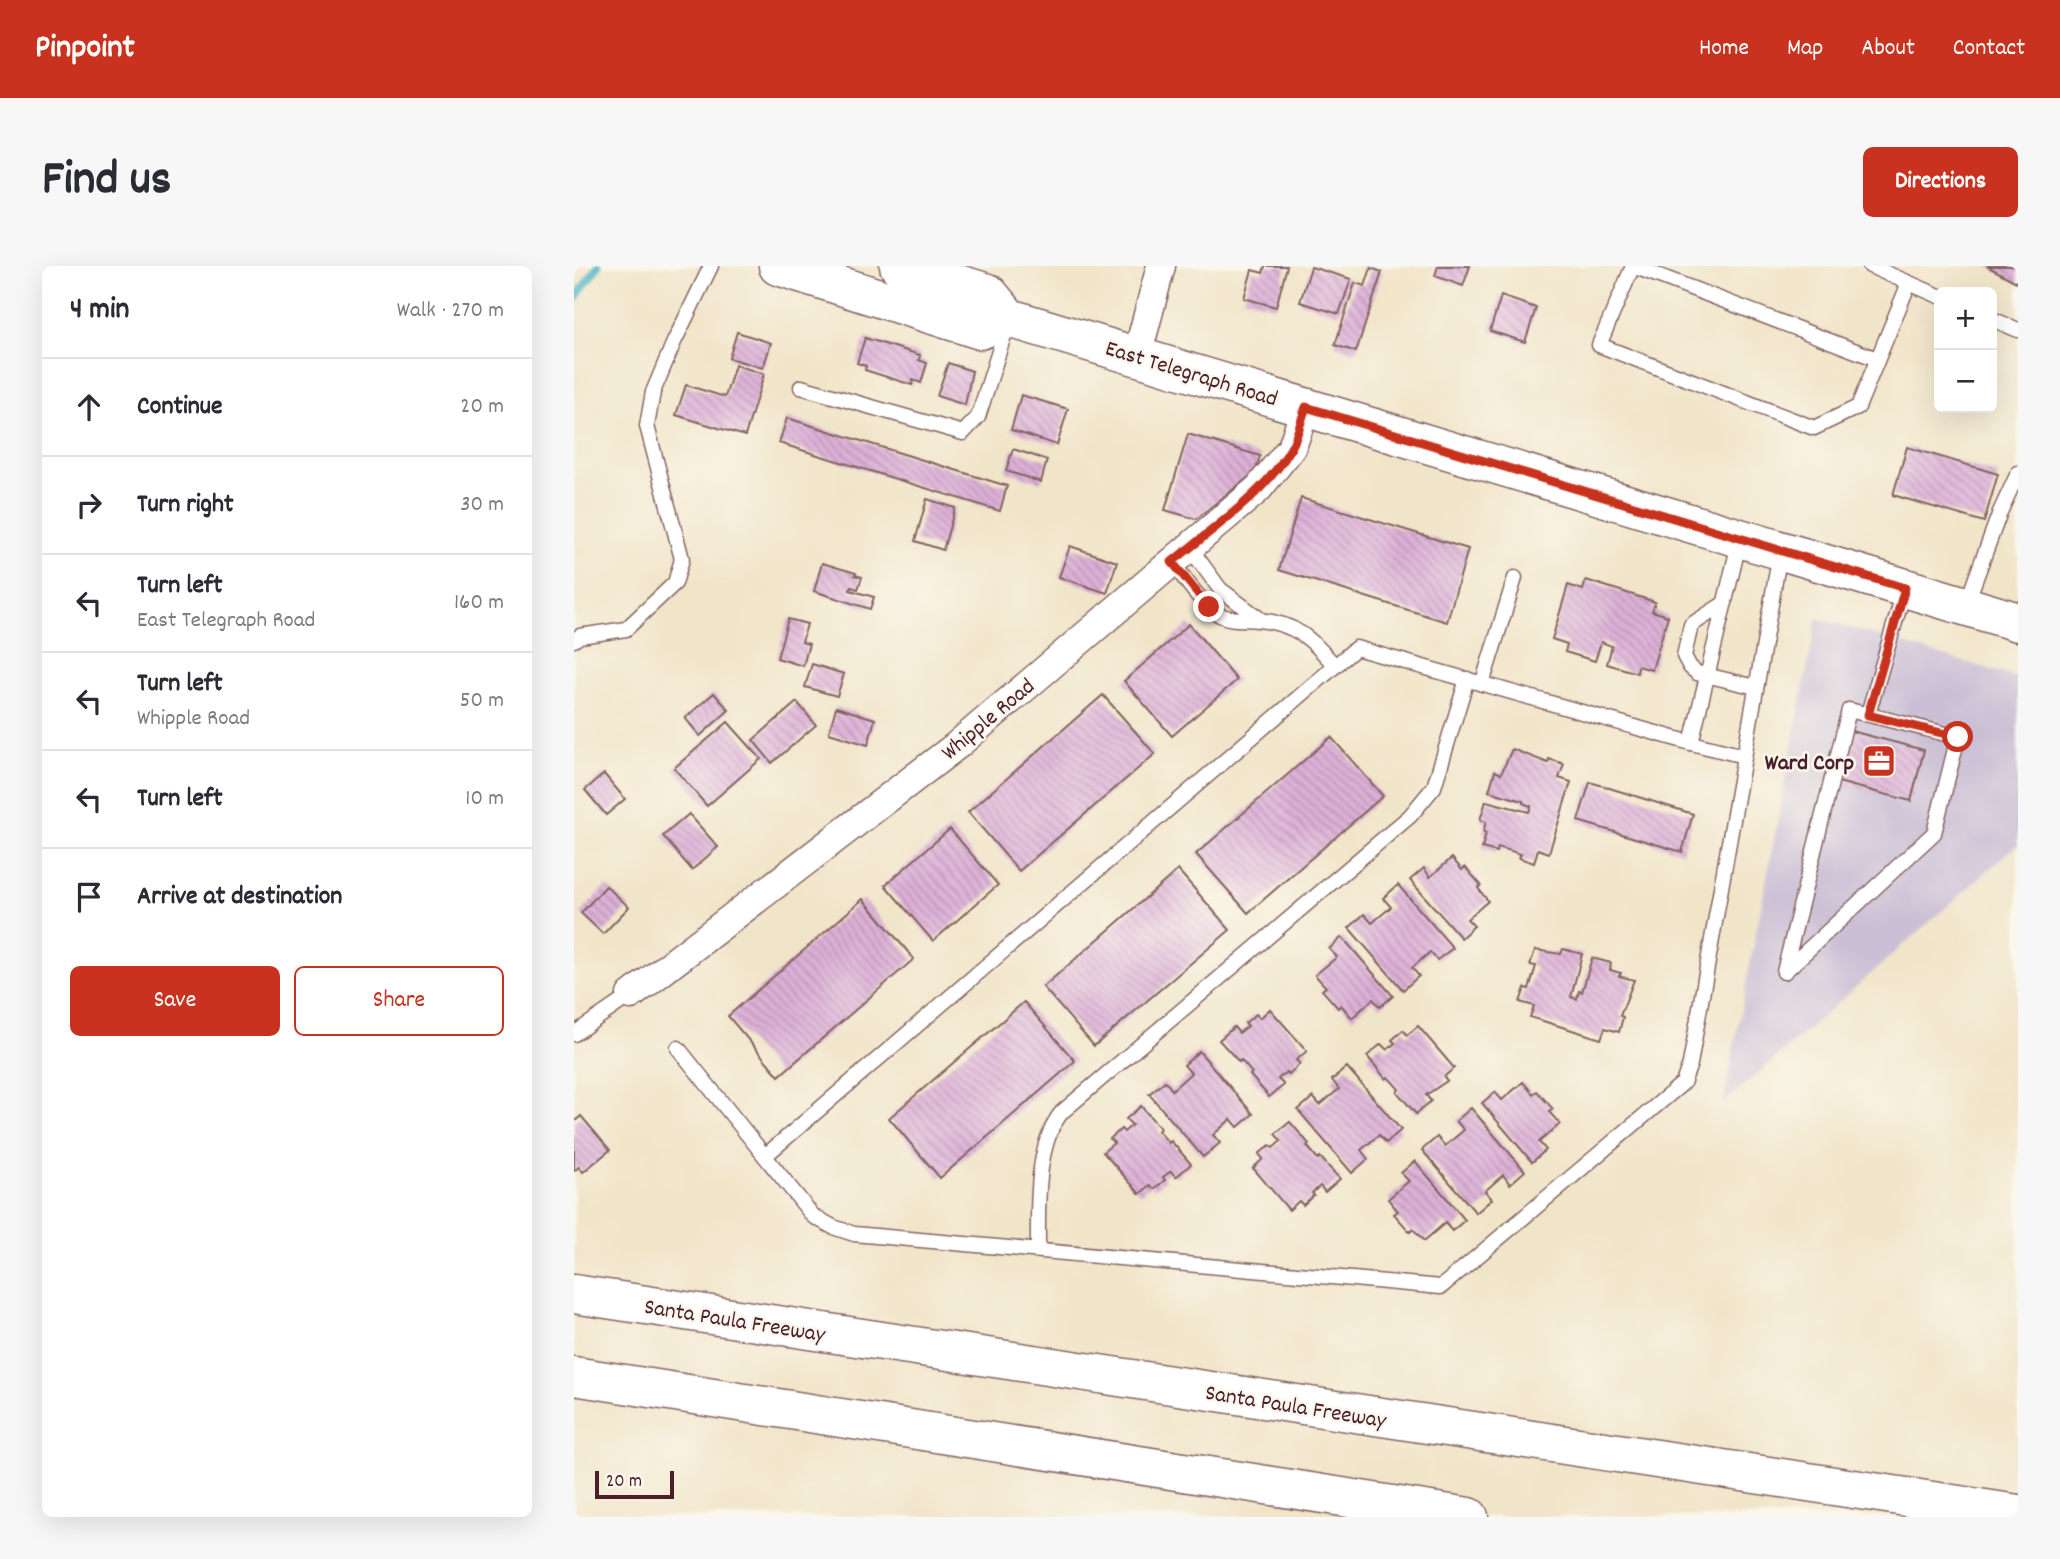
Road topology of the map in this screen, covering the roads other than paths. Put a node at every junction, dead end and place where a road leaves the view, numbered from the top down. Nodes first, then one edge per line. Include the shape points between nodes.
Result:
1 (711, 266) edge
2 (778, 266) edge
3 (1161, 266) edge
4 (1633, 266) edge
5 (1870, 266) edge
6 (920, 269) edge
7 (1909, 283) junction
8 (1934, 294) edge
9 (1009, 318) junction
10 (1997, 321) edge
11 (2018, 330) edge
12 (1137, 356) junction
13 (1877, 359) junction
14 (801, 387) dead end
15 (1306, 407) junction
16 (2018, 473) edge
17 (1741, 538) junction
18 (1780, 550) junction
19 (1181, 555) junction
20 (1515, 578) dead end
21 (1905, 588) junction
22 (1725, 603) junction
23 (1966, 606) junction
24 (1261, 620) junction
25 (2018, 622) edge
26 (574, 640) edge
27 (1335, 666) junction
28 (1708, 675) junction
29 (1467, 679) junction
30 (1482, 684) junction
31 (1756, 687) junction
32 (1868, 715) junction
33 (1691, 743) junction
34 (1744, 756) junction
35 (631, 995) joint
36 (575, 1030) edge
37 (678, 1048) dead end
38 (765, 1156) junction
39 (1038, 1249) junction
40 (574, 1294) edge
41 (574, 1376) edge
42 (2018, 1514) edge
43 (1469, 1517) edge

1 - 26 lane via 653,393 648,426 682,559 675,583 626,629
2 - 9 main road via 980,330
3 - 12 street
4 - 13 lane
4 - 13 lane via 1599,345 1814,428 1858,407
5 - 7 lane
6 - 9 main road via 988,293
7 - 8 lane
7 - 13 lane
9 - 12 main road, East Telegraph Road
9 - 14 lane via 978,417 963,433
10 - 11 lane
12 - 15 main road, East Telegraph Road
15 - 17 main road, East Telegraph Road
15 - 19 street, Whipple Road via 1292,447 1277,469
16 - 23 lane
17 - 18 main road, East Telegraph Road
17 - 22 lane
18 - 21 main road, East Telegraph Road
18 - 31 lane
19 - 24 lane
19 - 24 lane via 1209,607 1231,618
19 - 35 street, Whipple Road via 956,746
20 - 30 lane
21 - 23 main road, East Telegraph Road
21 - 32 lane
22 - 28 lane
22 - 28 lane via 1691,625 1684,656 1697,673
23 - 25 main road, East Telegraph Road
24 - 27 lane via 1303,633
27 - 29 lane via 1356,648
27 - 38 lane
28 - 31 lane
28 - 33 lane
29 - 30 lane
29 - 39 lane via 1434,787 1410,816 1053,1123 1038,1198
30 - 33 lane
31 - 34 lane
32 - 32 lane via 1958,737 1934,833 1784,972 1849,710
33 - 34 lane
34 - 39 lane via 1690,1064 1682,1083 1441,1287
35 - 36 lane
37 - 38 lane
38 - 39 lane via 813,1216 844,1231
40 - 42 main road, Santa Paula Freeway
41 - 43 main road

